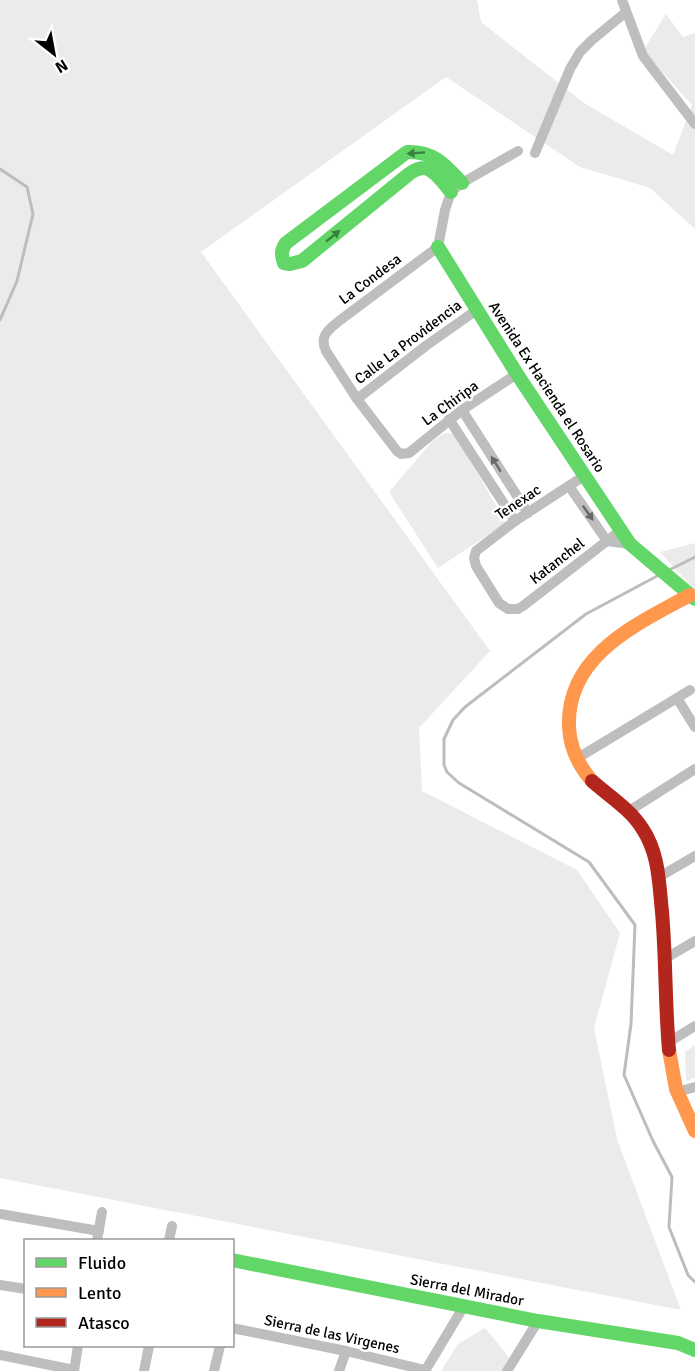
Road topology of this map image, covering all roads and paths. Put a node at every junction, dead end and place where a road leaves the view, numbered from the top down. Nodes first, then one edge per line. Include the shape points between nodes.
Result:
1 (622, 0) edge
2 (626, 12) junction
3 (695, 124) edge
4 (518, 151) dead end
5 (535, 153) dead end
6 (436, 157) junction
7 (431, 172) junction
8 (456, 188) junction
9 (438, 247) junction
10 (478, 309) junction
11 (517, 374) junction
12 (357, 399) junction
13 (462, 410) junction
14 (449, 419) junction
15 (584, 476) junction
16 (569, 486) junction
17 (528, 513) junction
18 (515, 521) junction
19 (621, 530) junction
20 (607, 541) junction
21 (635, 548) junction
22 (692, 597) edge
23 (508, 609) joint
24 (690, 690) dead end
25 (677, 698) junction
26 (695, 727) edge
27 (576, 759) junction
28 (695, 769) edge
29 (629, 811) junction
30 (695, 856) edge
31 (659, 878) junction
32 (695, 940) edge
33 (666, 958) junction
34 (695, 1026) edge
35 (669, 1042) junction
36 (695, 1087) edge
37 (677, 1092) junction
38 (695, 1131) edge
39 (102, 1212) dead end
40 (0, 1214) edge
41 (172, 1226) dead end
42 (98, 1236) edge
43 (169, 1239) edge
44 (234, 1260) edge
45 (0, 1285) edge
46 (24, 1289) edge
47 (464, 1306) junction
48 (538, 1321) junction
49 (234, 1328) edge
50 (78, 1347) edge
51 (149, 1347) edge
52 (220, 1347) edge
53 (695, 1350) edge
54 (346, 1351) junction
55 (0, 1355) edge
56 (74, 1370) edge
57 (425, 1370) edge
58 (144, 1371) edge
59 (214, 1371) edge
60 (339, 1371) edge
61 (507, 1371) edge

1 - 2 street
2 - 3 street via 643,56
2 - 5 street via 580,52
4 - 8 street
6 - 7 street
6 -> 7 street via 425,152 407,152 286,243 281,258 290,264 302,261 410,174 424,168
6 - 8 street
7 - 8 street
8 - 9 street via 445,210
9 - 10 street, Avenida Ex Hacienda el Rosario
9 - 12 street, La Condesa via 339,321 323,339 326,351
10 - 11 street, Avenida Ex Hacienda el Rosario
10 - 12 street, Calle La Providencia
11 - 13 street, La Chiripa
11 - 15 street, Avenida Ex Hacienda el Rosario
12 - 14 street, La Chiripa via 401,454 409,453
13 - 14 street, La Chiripa
17 -> 13 street
14 - 18 street
15 - 16 street, Tenexac
15 - 19 street, Avenida Ex Hacienda el Rosario
16 - 17 street, Tenexac
16 -> 20 street
17 - 18 street, Tenexac
18 - 23 street, Tenexac via 474,554 476,566 499,603
19 - 20 street, Katanchel
19 - 21 street, Avenida Ex Hacienda el Rosario
20 - 21 street
20 - 23 street, Katanchel via 523,606
21 - 22 street, Avenida Ex Hacienda el Rosario
22 - 27 street via 622,634 580,676 569,714
24 - 25 street
25 - 26 street
25 - 27 street
27 - 29 street via 590,778
28 - 29 street
29 - 31 street via 648,837
30 - 31 street
31 - 33 street
32 - 33 street
33 - 35 street
34 - 35 street
35 - 37 street
36 - 37 street
37 - 38 street
39 - 42 street
40 - 42 street
41 - 43 street
44 - 47 street, Sierra del Mirador
45 - 46 street
47 - 48 street, Sierra del Mirador
47 - 57 street
48 - 53 street, Sierra del Mirador via 678,1343
48 - 61 street
49 - 54 street, Sierra de las Virgenes
50 - 56 street
51 - 58 street
52 - 59 street
54 - 57 street, Sierra de las Virgenes
54 - 60 street
55 - 56 street

